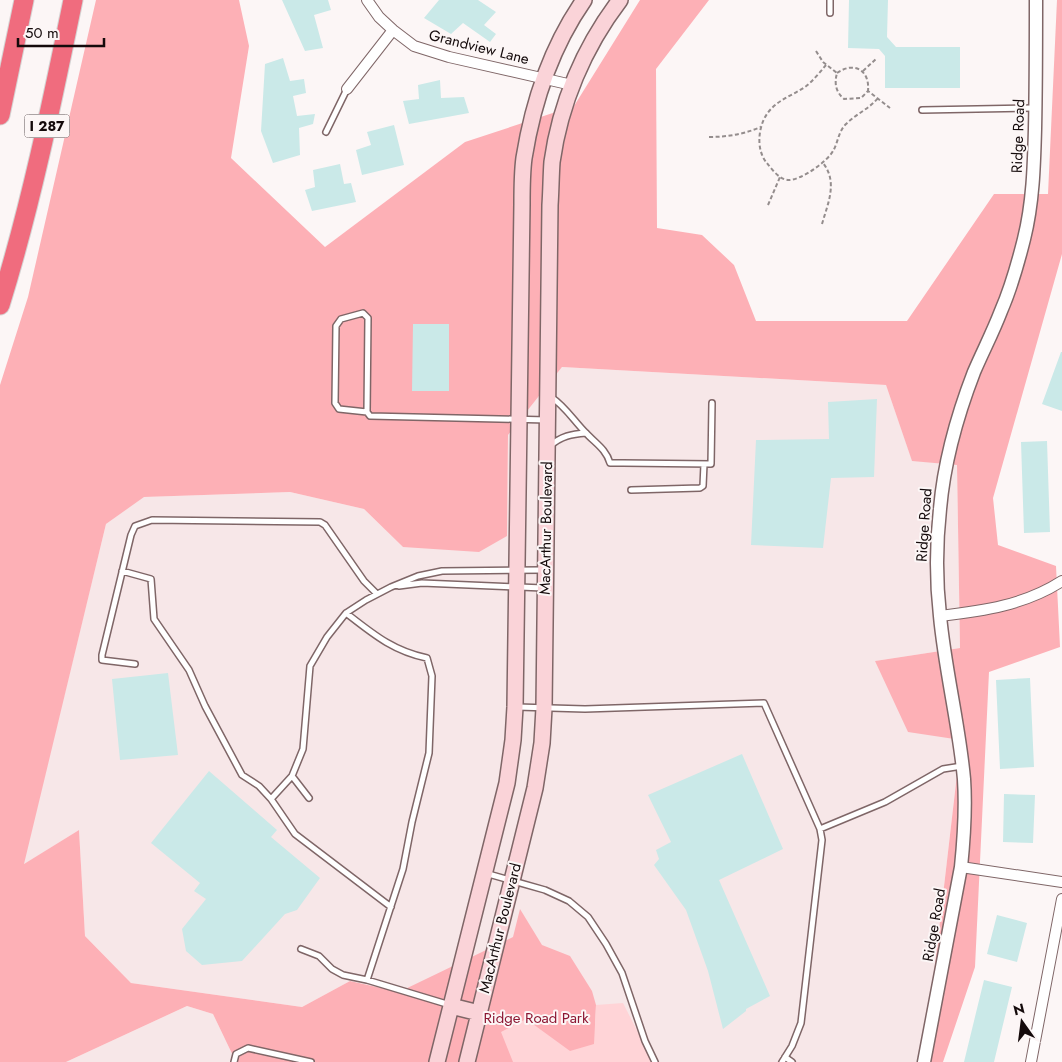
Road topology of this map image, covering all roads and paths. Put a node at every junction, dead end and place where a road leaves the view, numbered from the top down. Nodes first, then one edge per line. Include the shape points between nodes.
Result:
1 (24, 0) edge
2 (73, 0) edge
3 (367, 0) edge
4 (584, 0) edge
5 (620, 0) edge
6 (830, 0) edge
7 (1036, 0) edge
8 (830, 13) dead end
9 (392, 30) junction
10 (816, 51) dead end
11 (877, 58) dead end
12 (826, 65) junction
13 (863, 71) junction
14 (837, 73) junction
15 (544, 79) junction
16 (572, 85) junction
17 (347, 89) joint
18 (868, 91) junction
19 (878, 98) dead end
20 (890, 108) dead end
21 (1036, 108) junction
22 (922, 110) dead end
23 (0, 115) edge
24 (762, 127) junction
25 (326, 132) dead end
26 (708, 137) dead end
27 (823, 163) junction
28 (780, 177) junction
29 (768, 204) dead end
30 (822, 224) dead end
31 (0, 305) edge
32 (548, 395) junction
33 (712, 403) dead end
34 (367, 412) junction
35 (519, 420) junction
36 (548, 420) junction
37 (586, 433) junction
38 (547, 449) junction
39 (704, 464) junction
40 (631, 490) dead end
41 (517, 570) junction
42 (546, 570) junction
43 (122, 571) junction
44 (1062, 581) edge
45 (517, 586) junction
46 (391, 587) junction
47 (546, 588) junction
48 (377, 594) junction
49 (346, 613) junction
50 (940, 616) junction
51 (135, 664) dead end
52 (516, 707) junction
53 (544, 708) junction
54 (962, 766) junction
55 (292, 776) junction
56 (309, 798) dead end
57 (272, 799) junction
58 (820, 829) junction
59 (961, 867) junction
60 (485, 873) junction
61 (512, 880) junction
62 (1062, 882) edge
63 (1062, 899) edge
64 (391, 907) junction
65 (1060, 917) edge
66 (301, 950) dead end
67 (366, 980) junction
68 (451, 1006) junction
69 (479, 1013) junction
70 (783, 1059) edge
71 (234, 1062) edge
72 (310, 1062) edge
73 (437, 1062) edge
74 (467, 1062) edge
75 (655, 1062) edge
76 (792, 1062) edge
77 (924, 1062) edge
78 (1031, 1062) edge

1 - 23 highway
2 - 31 highway, I 287 via 34,177
3 - 9 street, Grandview Lane
4 - 15 main road, MacArthur Boulevard
5 - 16 main road, MacArthur Boulevard via 606,18
6 - 8 lane
7 - 21 street, Ridge Road
9 - 15 street, Grandview Lane via 414,46
9 - 17 street
10 - 12 path
11 - 13 path
12 - 14 path
12 - 24 path via 806,86 774,105
13 - 14 path via 852,68
13 - 18 path via 868,77
14 - 18 path via 836,88 844,99 861,98
15 - 16 street, Grandview Lane
15 - 35 main road, MacArthur Boulevard via 532,117 524,160
16 - 32 main road, MacArthur Boulevard via 552,163
17 - 25 lane
18 - 20 path
19 - 27 path via 845,125 833,152
21 - 22 lane
21 - 50 street, Ridge Road via 1035,165 1025,237 1002,311 962,405 945,473 937,542
24 - 26 path via 728,137
24 - 28 path via 761,156
27 - 28 path via 797,178 788,180
27 - 30 path via 831,178 831,188
28 - 29 path
32 - 36 main road, MacArthur Boulevard
32 - 37 lane
33 - 39 lane via 711,464
34 - 34 lane via 338,409 335,403 336,326 341,319 363,313 368,318
34 - 35 lane via 370,416
35 - 36 lane
35 - 41 main road, MacArthur Boulevard
36 - 38 main road, MacArthur Boulevard
37 - 38 lane via 570,434
37 - 39 lane via 597,442 610,463
38 - 42 main road, MacArthur Boulevard
39 - 40 lane via 703,486 700,488
41 - 42 lane
41 - 45 main road, MacArthur Boulevard
41 - 46 lane via 442,571
42 - 47 main road, MacArthur Boulevard
43 - 48 lane via 135,526 152,520 320,522
43 - 51 lane via 102,660
43 - 57 lane via 151,579 154,619 189,670 242,774
44 - 50 street via 1008,605 981,612
45 - 46 lane via 422,583
45 - 47 lane
45 - 52 main road, MacArthur Boulevard
46 - 48 lane
47 - 53 main road, MacArthur Boulevard
48 - 49 lane
49 - 55 lane via 310,666 303,749
49 - 64 lane via 383,641 427,658 432,676 429,753 403,869
50 - 54 street, Ridge Road
52 - 53 lane
52 - 60 main road, MacArthur Boulevard via 507,783
53 - 58 lane via 764,703
53 - 61 main road, MacArthur Boulevard via 535,788
54 - 58 lane via 943,769 885,802
54 - 59 street, Ridge Road via 965,807
55 - 56 lane
55 - 57 lane
57 - 64 lane via 295,834
58 - 70 lane via 820,868 801,1023
59 - 62 street
59 - 77 street, Ridge Road
60 - 61 lane
60 - 68 main road, MacArthur Boulevard
61 - 69 main road, MacArthur Boulevard
61 - 75 lane via 569,901 588,917 622,973
63 - 65 street
64 - 67 lane
65 - 78 street
66 - 67 lane via 319,956 343,975
67 - 68 lane
68 - 69 main road
68 - 73 main road, MacArthur Boulevard
69 - 74 main road, MacArthur Boulevard
70 - 76 lane
71 - 72 lane via 236,1054 248,1048

